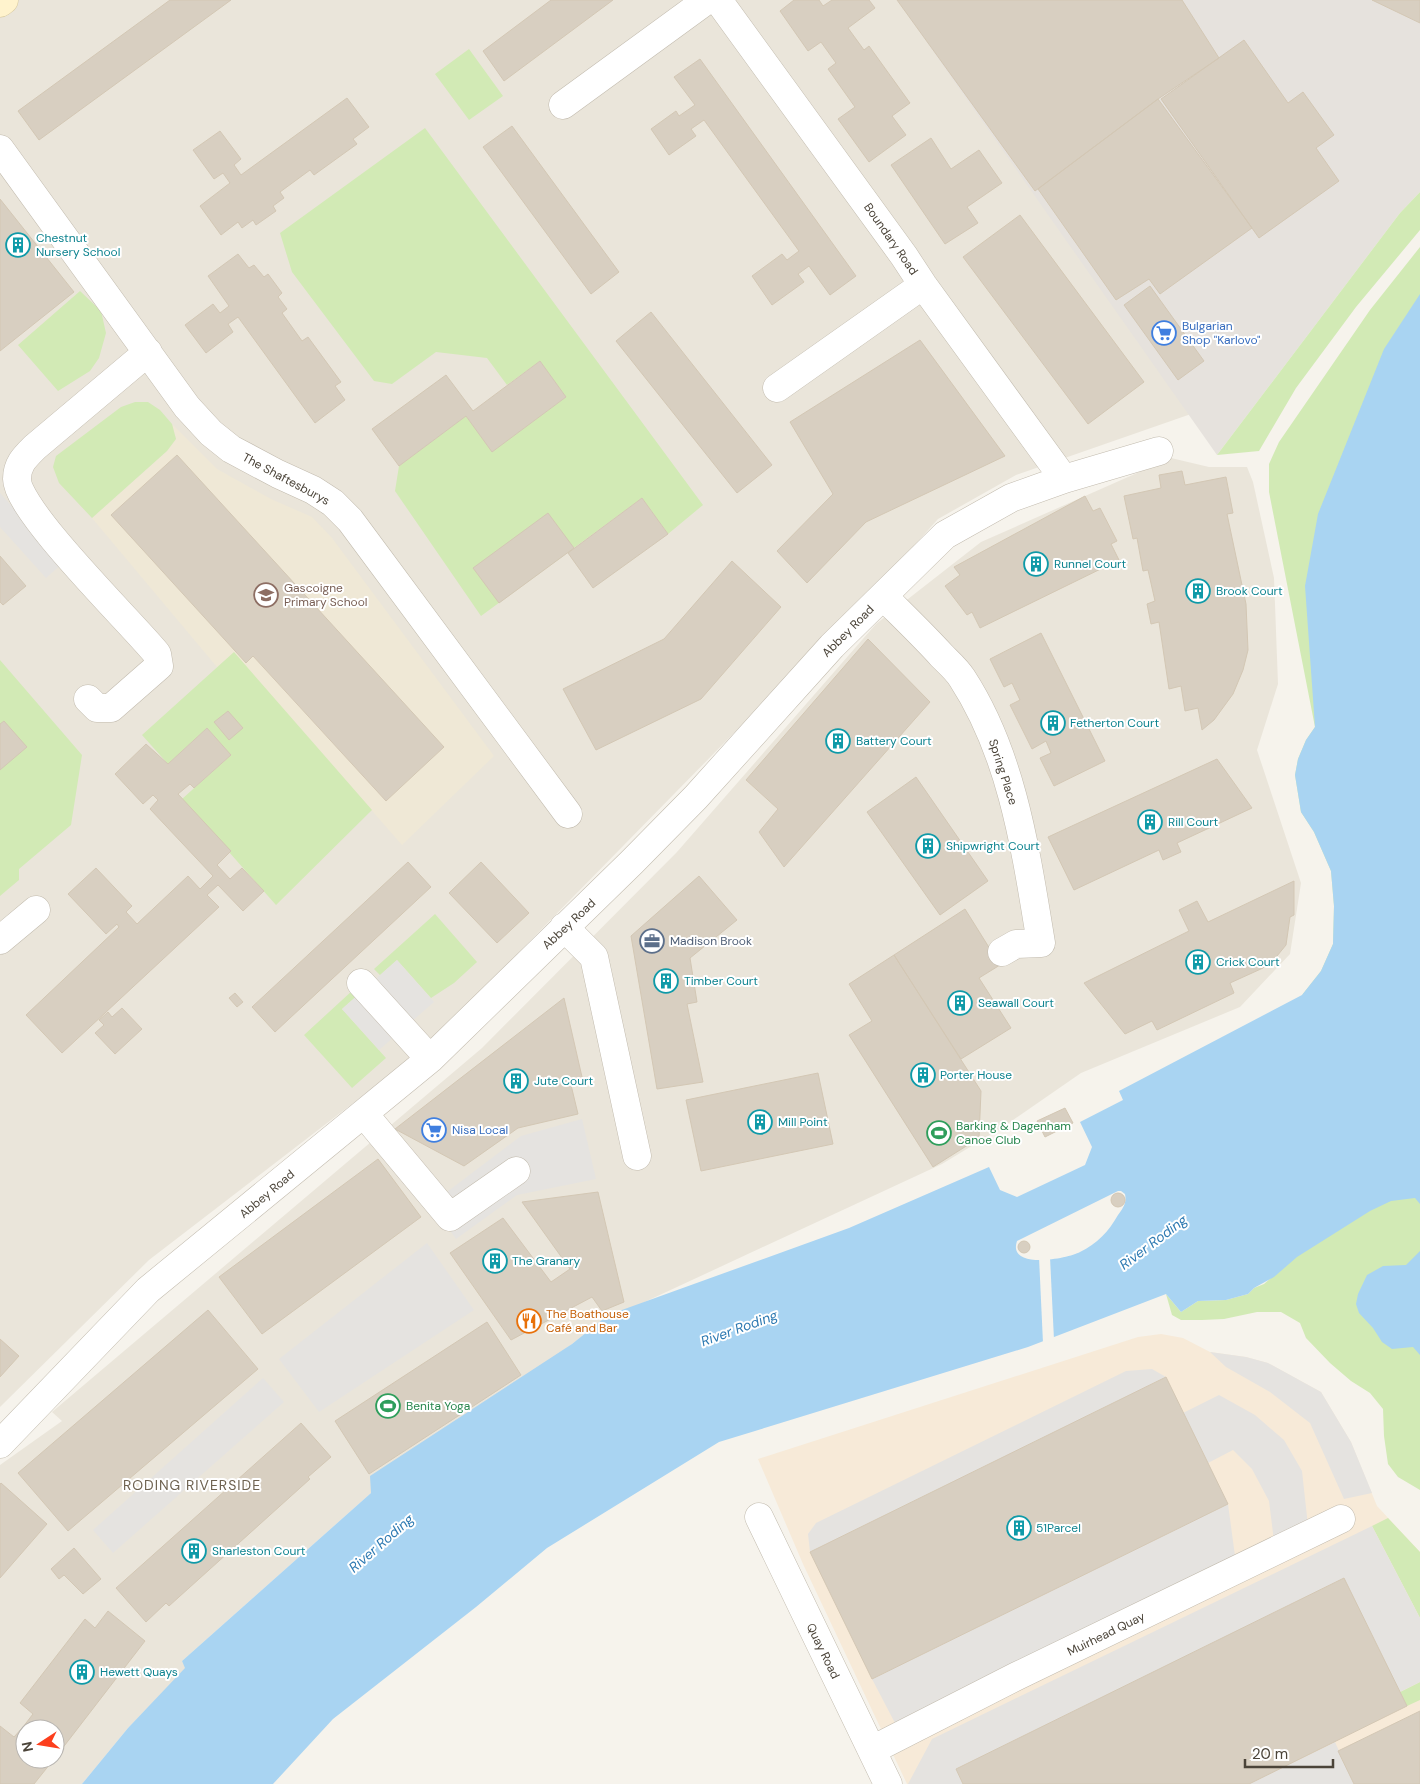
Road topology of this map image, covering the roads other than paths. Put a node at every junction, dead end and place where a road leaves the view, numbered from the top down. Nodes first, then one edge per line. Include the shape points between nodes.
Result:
1 (4, 0) edge
2 (707, 0) edge
3 (718, 0) edge
4 (0, 3) edge
5 (563, 106) dead end
6 (0, 149) edge
7 (923, 285) junction
8 (148, 352) junction
9 (776, 388) dead end
10 (1159, 452) dead end
11 (1064, 479) junction
12 (883, 596) junction
13 (88, 699) dead end
14 (568, 814) dead end
15 (36, 910) dead end
16 (564, 927) junction
17 (0, 940) edge
18 (1002, 952) dead end
19 (361, 982) dead end
20 (430, 1059) junction
21 (364, 1114) junction
22 (637, 1156) dead end
23 (516, 1171) dead end
24 (0, 1444) edge
25 (759, 1517) dead end
26 (1341, 1520) dead end
27 (872, 1750) junction
28 (888, 1784) edge

1 - 4 street
2 - 5 street
3 - 7 street, Boundary Road
6 - 8 street, The Shaftesburys
7 - 9 street
7 - 11 street, Boundary Road
8 - 13 street via 35,447 18,468 16,480 41,524 157,654 159,666 112,708 97,708
8 - 14 street, The Shaftesburys via 211,433 231,449 313,490 350,520
10 - 11 street, Abbey Road
11 - 12 street, Abbey Road via 1011,498 945,535
12 - 16 street, Abbey Road via 832,646 696,797
12 - 18 street, Spring Place via 961,677 983,714 1004,768 1025,849 1041,943 1016,944
15 - 17 street
16 - 20 street, Abbey Road
16 - 22 street via 594,957
19 - 20 street
20 - 21 street, Abbey Road
21 - 23 street via 450,1217
21 - 24 street, Abbey Road via 148,1290
25 - 27 street, Quay Road
26 - 27 street, Muirhead Quay
27 - 28 street, Quay Road

